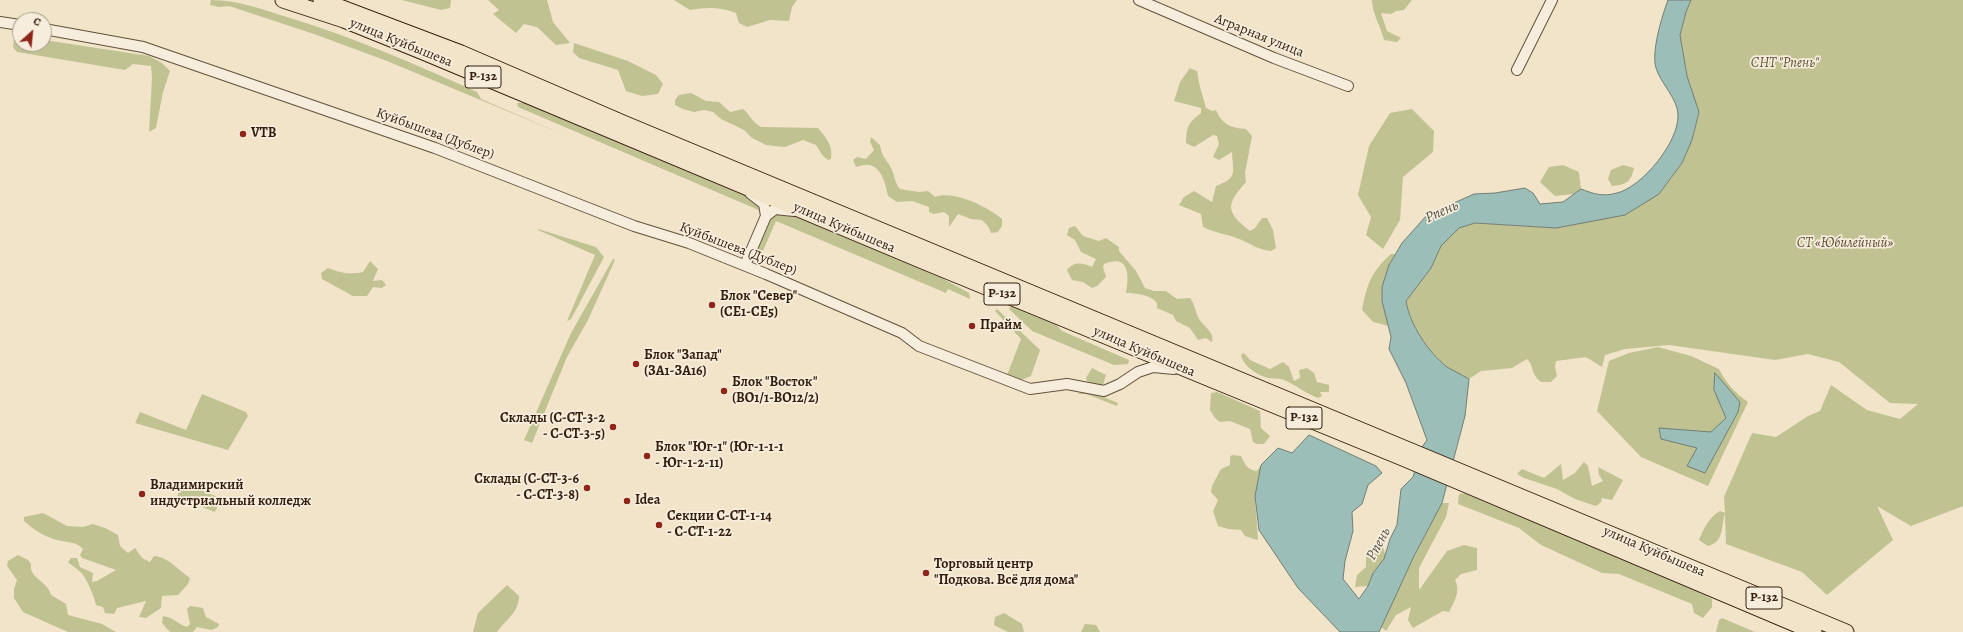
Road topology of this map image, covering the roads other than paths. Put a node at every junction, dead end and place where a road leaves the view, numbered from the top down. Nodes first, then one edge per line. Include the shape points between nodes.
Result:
1 (283, 0) edge
2 (322, 0) edge
3 (1139, 0) edge
4 (1552, 0) edge
5 (0, 22) edge
6 (12, 24) edge
7 (52, 30) edge
8 (1517, 70) dead end
9 (1348, 86) dead end
10 (729, 180) junction
11 (766, 216) junction
12 (823, 218) junction
13 (745, 265) junction
14 (1204, 378) junction
15 (1407, 454) junction
16 (1460, 477) junction
17 (1814, 632) edge
18 (1846, 632) edge

1 - 10 highway, улица Куйбышева / Р-132 via 344,20 421,51
2 - 15 highway, улица Куйбышева / Р-132 via 460,53
3 - 9 street, Аграрная улица via 1267,55
4 - 8 street
5 - 6 street
7 - 13 street, Куйбышева (Дублер) via 143,47 435,148 634,226
10 - 11 street via 764,204
10 - 12 highway, улица Куйбышева / Р-132
11 - 12 street via 774,209 796,211
11 - 13 street
12 - 14 highway, улица Куйбышева / Р-132
13 - 14 street, Куйбышева (Дублер) via 902,333 919,346 1030,389 1067,384 1104,391 1120,384 1133,374 1153,367 1170,368
14 - 15 highway, улица Куйбышева / Р-132
15 - 16 highway, Р-132
16 - 17 highway, улица Куйбышева / Р-132
16 - 18 highway, улица Куйбышева / Р-132

